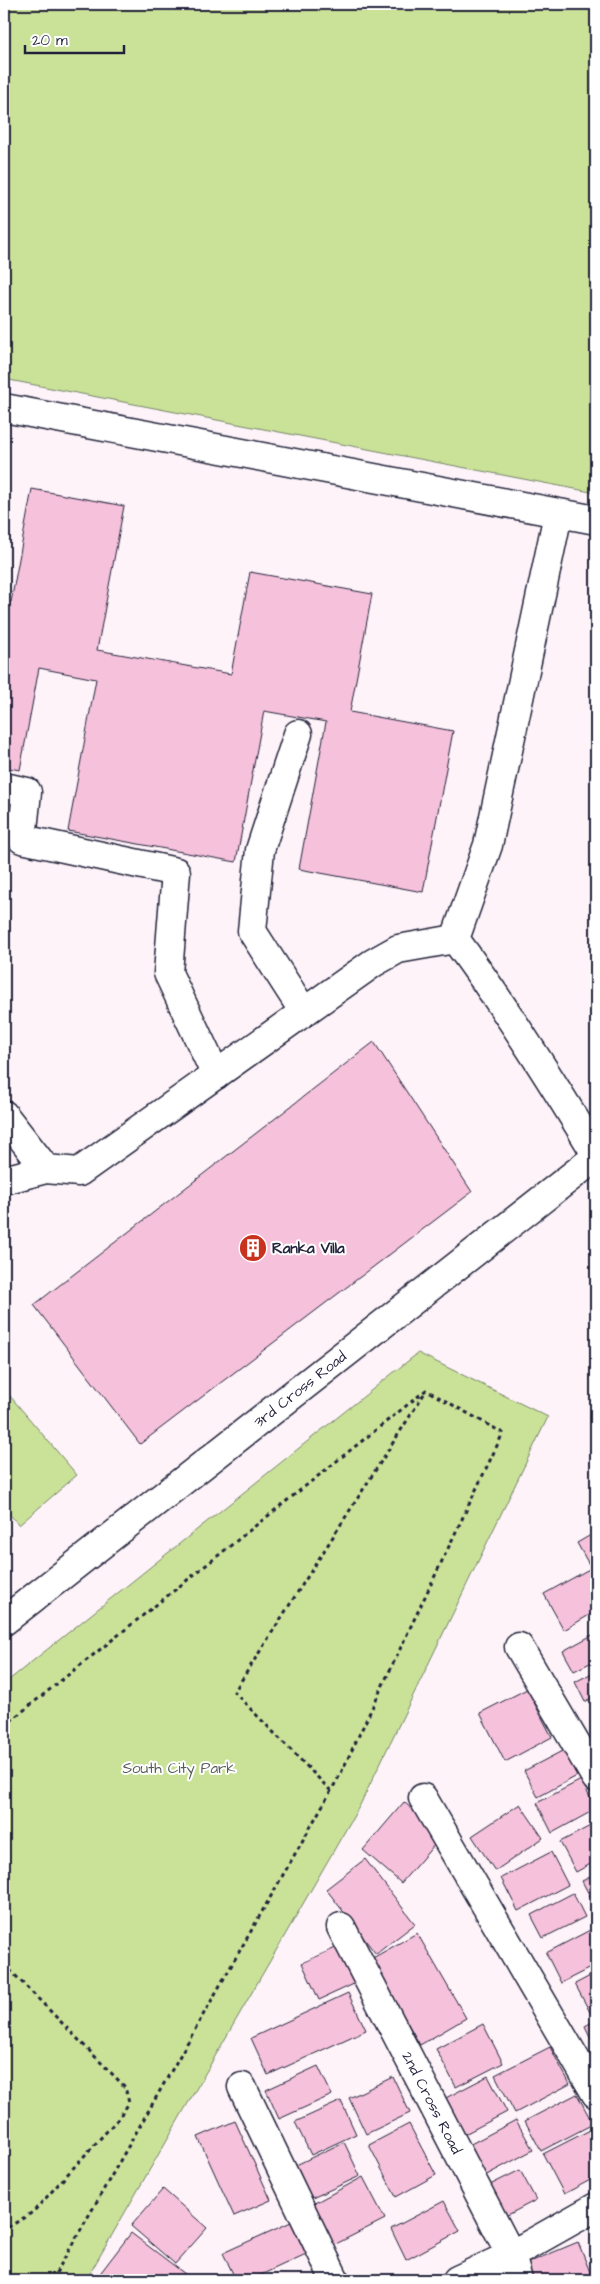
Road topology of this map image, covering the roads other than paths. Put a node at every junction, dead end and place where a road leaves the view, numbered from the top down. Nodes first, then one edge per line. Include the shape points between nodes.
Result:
1 (4, 408) edge
2 (558, 514) junction
3 (596, 520) edge
4 (298, 734) dead end
5 (4, 787) edge
6 (455, 939) junction
7 (304, 1012) junction
8 (216, 1075) junction
9 (4, 1115) edge
10 (596, 1156) edge
11 (46, 1169) junction
12 (4, 1180) edge
13 (4, 1621) edge
14 (519, 1647) dead end
15 (596, 1778) edge
16 (423, 1798) dead end
17 (341, 1927) dead end
18 (242, 2087) dead end
19 (596, 2094) edge
20 (596, 2207) edge
21 (514, 2268) edge
22 (335, 2280) edge
23 (457, 2280) edge

1 - 2 street
2 - 3 street
2 - 6 street via 488,845
4 - 7 street via 260,850 252,931
5 - 8 street via 27,792 22,839 176,872 168,973
6 - 7 street via 398,949
6 - 10 street via 562,1098
7 - 8 street
8 - 11 street via 79,1172
9 - 11 street
10 - 13 street, 3rd Cross Road
11 - 12 street
14 - 15 street
16 - 19 street
17 - 21 street, 2nd Cross Road
18 - 22 street
20 - 21 street
21 - 23 street

